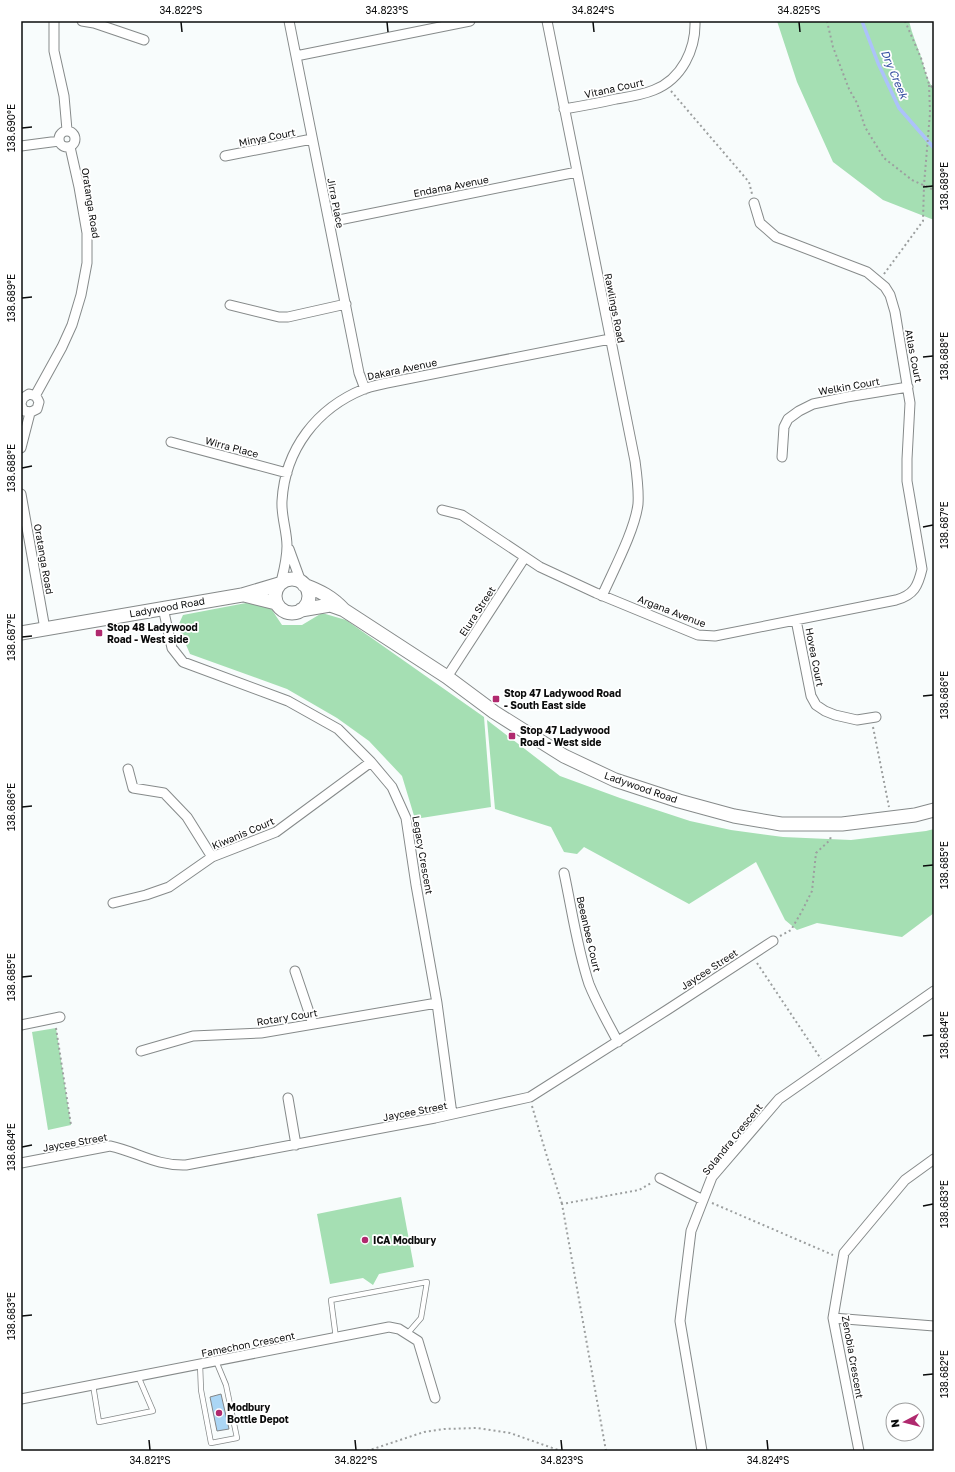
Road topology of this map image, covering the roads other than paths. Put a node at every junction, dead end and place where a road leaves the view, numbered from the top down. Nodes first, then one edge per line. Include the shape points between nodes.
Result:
1 (54, 21) edge
2 (82, 21) edge
3 (289, 21) edge
4 (470, 21) edge
5 (547, 21) edge
6 (695, 21) edge
7 (144, 40) dead end
8 (296, 56) junction
9 (564, 110) junction
10 (67, 130) junction
11 (312, 139) junction
12 (59, 141) junction
13 (21, 146) edge
14 (70, 147) junction
15 (225, 156) dead end
16 (577, 172) junction
17 (754, 202) road end
18 (329, 222) junction
19 (346, 304) junction
20 (230, 306) dead end
21 (610, 339) junction
22 (908, 387) junction
23 (365, 389) junction
24 (35, 396) junction
25 (21, 402) edge
26 (30, 412) junction
27 (171, 442) dead end
28 (21, 448) edge
29 (782, 457) dead end
30 (287, 473) junction
31 (21, 495) edge
32 (442, 510) dead end
33 (287, 546) junction
34 (525, 556) junction
35 (280, 583) junction
36 (303, 583) junction
37 (913, 591) joint
38 (242, 595) junction
39 (602, 596) junction
40 (276, 603) junction
41 (163, 608) junction
42 (301, 610) junction
43 (344, 610) junction
44 (796, 620) junction
45 (45, 629) junction
46 (21, 633) edge
47 (447, 677) junction
48 (874, 718) road end
49 (371, 762) junction
50 (128, 769) dead end
51 (934, 810) edge
52 (212, 857) junction
53 (564, 873) dead end
54 (113, 903) dead end
55 (773, 941) road end
56 (295, 971) dead end
57 (934, 991) edge
58 (437, 1003) junction
59 (60, 1018) dead end
60 (313, 1024) junction
61 (21, 1025) edge
62 (618, 1042) junction
63 (141, 1052) dead end
64 (288, 1098) dead end
65 (452, 1114) junction
66 (296, 1144) junction
67 (934, 1159) edge
68 (21, 1163) edge
69 (660, 1178) road end
70 (703, 1200) junction
71 (833, 1318) junction
72 (934, 1326) edge
73 (408, 1333) junction
74 (336, 1338) junction
75 (216, 1361) junction
76 (200, 1364) junction
77 (138, 1376) junction
78 (94, 1385) junction
79 (435, 1398) dead end
80 (21, 1399) edge
81 (702, 1451) edge
82 (859, 1451) edge

1 - 10 street via 54,51 64,96
2 - 7 street
3 - 8 street, Jirra Place
4 - 8 street
5 - 9 street, Rawlings Road
6 - 9 street, Vitana Court via 691,52 684,65 669,82 641,94
8 - 11 street, Jirra Place
9 - 16 street, Rawlings Road
10 - 12 street via 60,134
10 - 14 street via 76,138
11 - 15 street, Minya Court
11 - 18 street, Jirra Place
12 - 13 street
12 - 14 street via 62,146
14 - 24 street, Oratanga Road via 87,233 87,263 82,295 72,325
16 - 18 street, Endama Avenue
16 - 21 street, Rawlings Road
17 - 22 street, Atlas Court via 760,223 776,237 861,269 885,287 895,312
18 - 19 street, Jirra Place
19 - 20 street via 288,317
19 - 23 street, Jirra Place
21 - 23 street, Dakara Avenue
21 - 39 street, Rawlings Road via 635,461 638,488 636,516
22 - 29 street, Welkin Court via 813,404 799,411 788,419 784,427
22 - 37 street, Atlas Court via 910,403 907,481 922,569 919,582
23 - 30 street, Dakara Avenue via 337,403 316,419 298,444
24 - 25 street via 29,394
24 - 26 street via 39,402 37,409
25 - 26 street via 24,410
26 - 28 street
27 - 30 street, Wirra Place
30 - 33 street, Dakara Avenue via 282,502
31 - 45 street, Oratanga Road
32 - 34 street, Argana Avenue via 462,515
33 - 35 street, Dakara Avenue via 286,564
33 - 36 street, Dakara Avenue
34 - 39 street, Argana Avenue via 540,567
34 - 47 street, Elura Street
35 - 36 street via 289,579
35 - 38 street, Ladywood Road
35 - 40 street via 275,590
36 - 42 street via 308,601
36 - 43 street, Ladywood Road via 334,599
37 - 44 street, Argana Avenue via 896,600
38 - 40 street, Ladywood Road
38 - 41 street, Ladywood Road
39 - 44 street, Argana Avenue via 705,636
40 - 42 street via 279,608 290,613
41 - 45 street, Ladywood Road
41 - 49 street, Legacy Crescent via 172,648 183,662 288,701 338,729
42 - 43 street, Ladywood Road via 330,606
43 - 47 street, Ladywood Road
44 - 48 street, Hovea Court via 811,696 816,705 835,715 857,720
45 - 46 street, Ladywood Road
47 - 51 street, Ladywood Road via 494,712 564,756 615,780 679,801 734,816 781,824 842,824 915,815
49 - 52 street, Kiwanis Court via 276,832
49 - 58 street, Legacy Crescent via 392,787 406,818
50 - 52 street via 133,788 164,793 187,817
52 - 54 street, Kiwanis Court via 169,887
53 - 62 street, Beeanbee Court via 582,961 600,1009
55 - 62 street, Jaycee Street
56 - 60 street
57 - 70 street, Solandra Crescent via 779,1099 712,1178
58 - 60 street, Rotary Court
58 - 65 street, Legacy Crescent
59 - 61 street
60 - 63 street, Rotary Court via 262,1033 194,1036
62 - 65 street, Jaycee Street via 530,1097
64 - 66 street
65 - 66 street, Jaycee Street
66 - 68 street, Jaycee Street via 175,1166 110,1146
67 - 71 street, Zenobia Crescent via 905,1180 844,1253
69 - 70 street
70 - 81 street, Solandra Crescent via 691,1231 680,1321
71 - 72 street
71 - 82 street, Zenobia Crescent
73 - 74 street, Famechon Crescent via 389,1328
73 - 74 lane via 421,1318 428,1282 331,1300
73 - 79 street via 418,1341
74 - 75 street, Famechon Crescent
75 - 76 street, Famechon Crescent
75 - 76 lane via 226,1386 237,1438 211,1443 201,1390
76 - 77 street, Famechon Crescent
77 - 78 street, Famechon Crescent
77 - 78 lane via 153,1410 99,1422
78 - 80 street, Famechon Crescent

